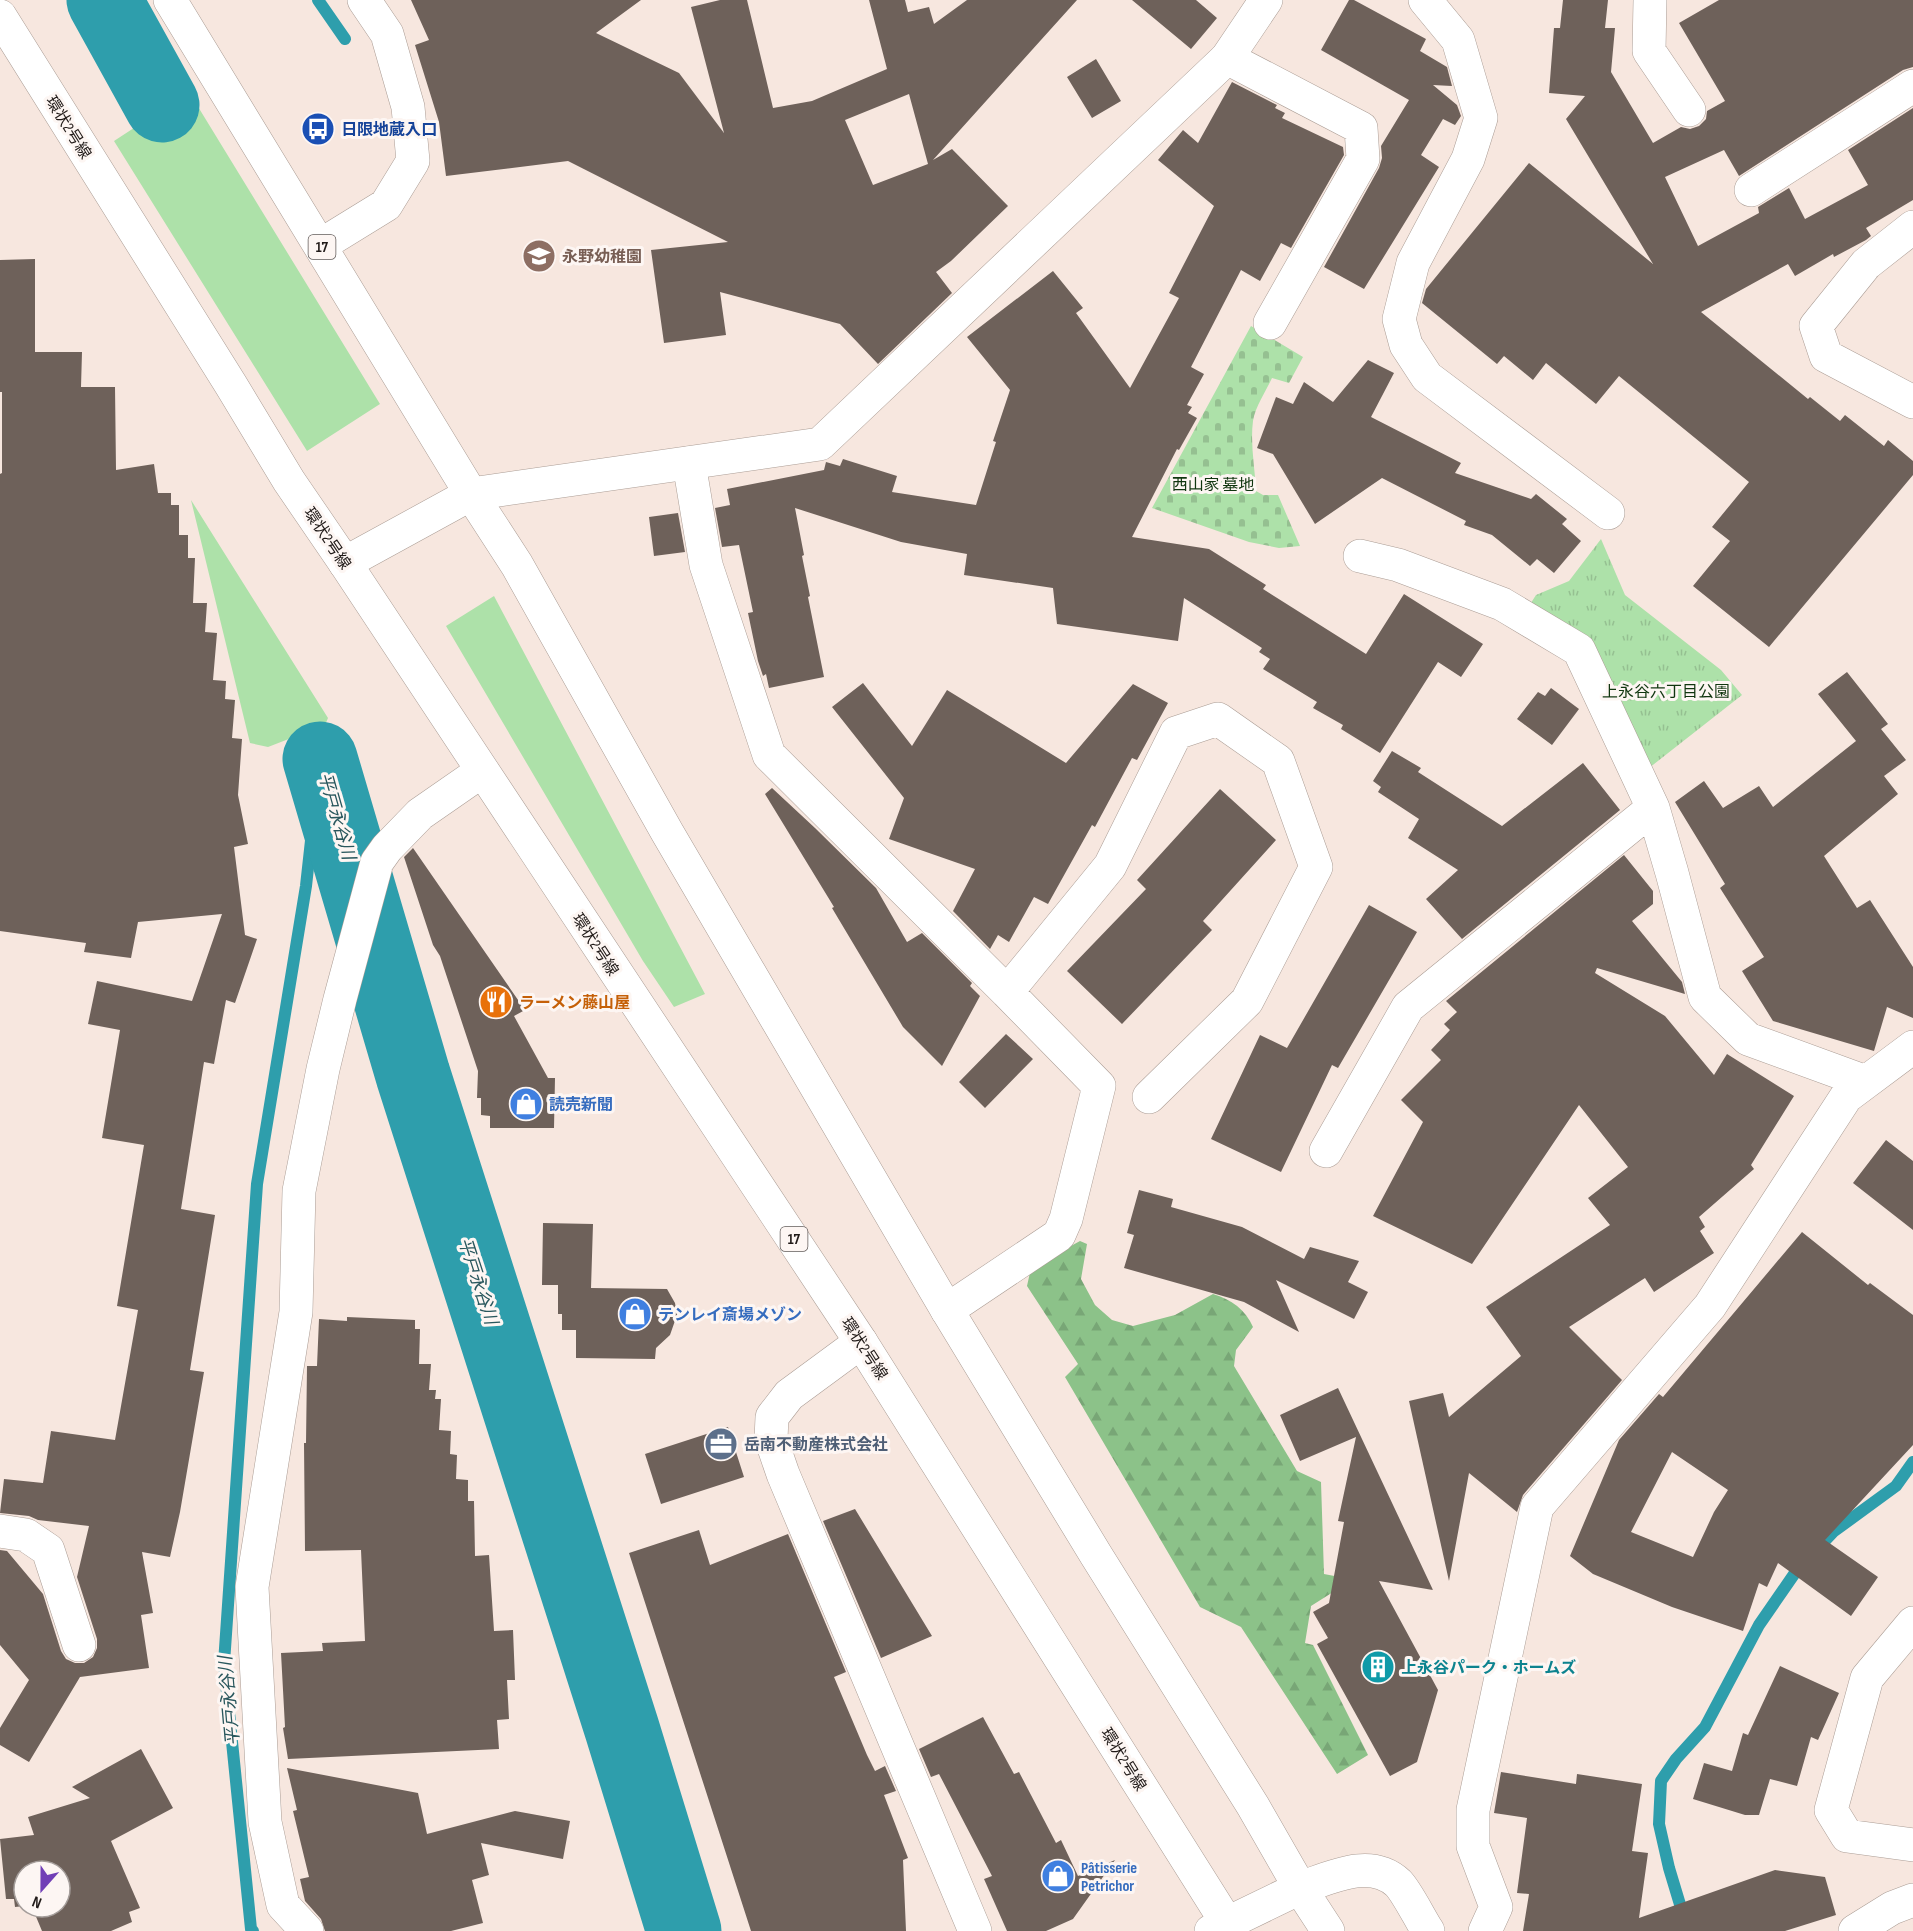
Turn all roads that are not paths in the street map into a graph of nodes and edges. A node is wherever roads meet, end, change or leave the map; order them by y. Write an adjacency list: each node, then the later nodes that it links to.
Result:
1 (170, 0): 12 (street, 17)
2 (364, 0): 12 (street)
3 (1266, 0): 7 (street)
4 (1425, 0): 17 (street)
5 (1650, 0): 9 (street)
6 (0, 16): 19 (street, 環状2号線 / 17)
7 (1227, 58): 13 (street); 15 (street)
8 (1913, 86): 10 (street)
9 (1689, 110)
10 (1751, 190)
11 (1913, 227): 14 (street)
12 (321, 245): 16 (street, 17)
13 (1270, 323)
14 (1913, 402)
15 (689, 463): 16 (street); 22 (street)
16 (471, 494): 19 (street); 27 (street, 17)
17 (1608, 513)
18 (1360, 556): 21 (street)
19 (345, 563): 20 (street, 環状2号線 / 17)
20 (482, 771): 28 (street, 環状2号線 / 17); 36 (street)
21 (1653, 808): 24 (street); 26 (street)
22 (1007, 992): 25 (street); 27 (street)
23 (1913, 1047): 24 (street)
24 (1866, 1082): 40 (street)
25 (1149, 1097)
26 (1326, 1151)
27 (947, 1310): 33 (street, 17)
28 (861, 1342): 35 (street, 環状2号線 / 17); 37 (street)
29 (0, 1531): 31 (street)
30 (1913, 1623): 32 (street)
31 (79, 1645)
32 (1913, 1845)
33 (1300, 1888): 35 (street); 38 (street, 17); 39 (street)
34 (1913, 1900): 41 (street)
35 (1223, 1929)
36 (307, 1931)
37 (975, 1931)
38 (1329, 1931)
39 (1428, 1931)
40 (1485, 1931)
41 (1855, 1931)

